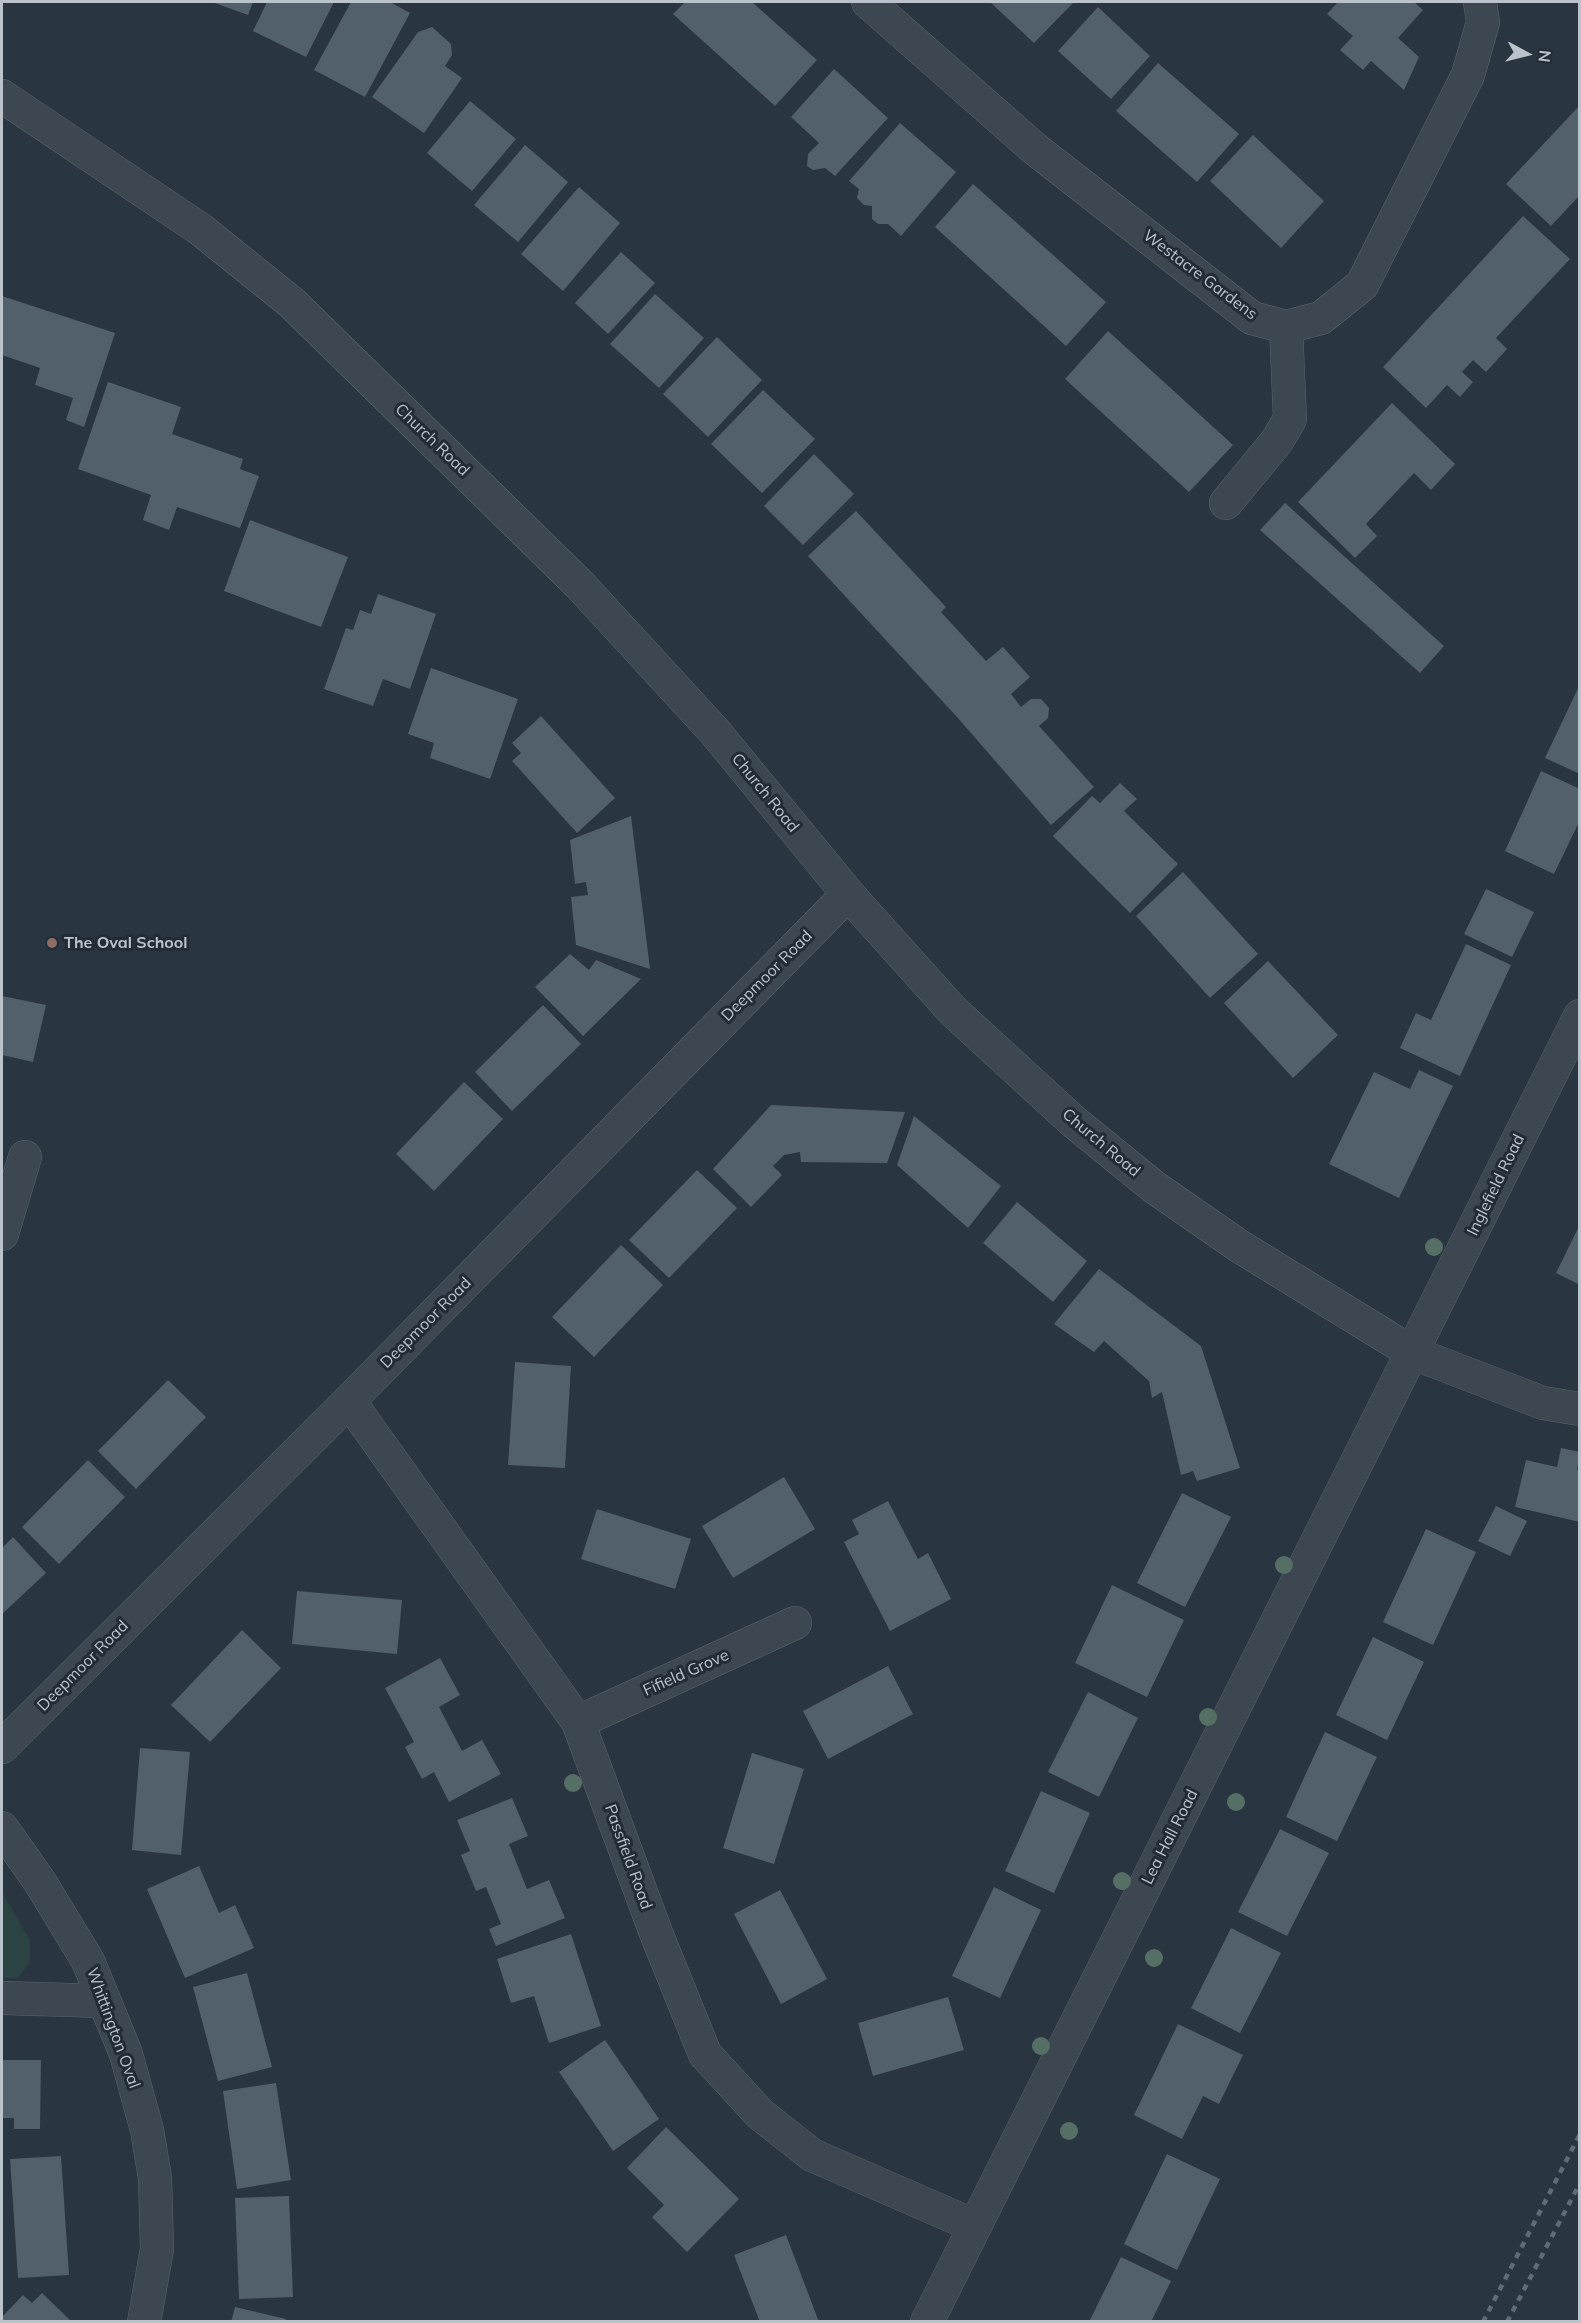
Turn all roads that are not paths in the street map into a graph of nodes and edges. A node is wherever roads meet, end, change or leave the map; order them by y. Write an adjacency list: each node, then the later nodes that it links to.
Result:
1 (868, 2): 4 (street, Westacre Gardens)
2 (1480, 2): 4 (street, Westacre Gardens)
3 (3, 101): 6 (street, Church Road)
4 (1286, 327): 5 (street)
5 (1226, 503)
6 (848, 894): 10 (street, Church Road); 11 (street, Deepmoor Road)
7 (1580, 1016): 10 (street, Inglefield Road)
8 (24, 1156): 9 (street)
9 (2, 1234)
10 (1413, 1353): 12 (street, Church Road); 19 (street, Lea Hall Road)
11 (349, 1401): 14 (street, Passfield Road); 15 (street, Deepmoor Road)
12 (1580, 1409)
13 (795, 1623): 14 (street, Fifield Grove)
14 (578, 1722): 19 (street, Passfield Road)
15 (2, 1747)
16 (2, 1828): 18 (street, Whittington Oval)
17 (2, 1998): 18 (street)
18 (104, 2001): 20 (street, Whittington Oval)
19 (975, 2226): 21 (street, Lea Hall Road)
20 (144, 2322)
21 (927, 2322)

